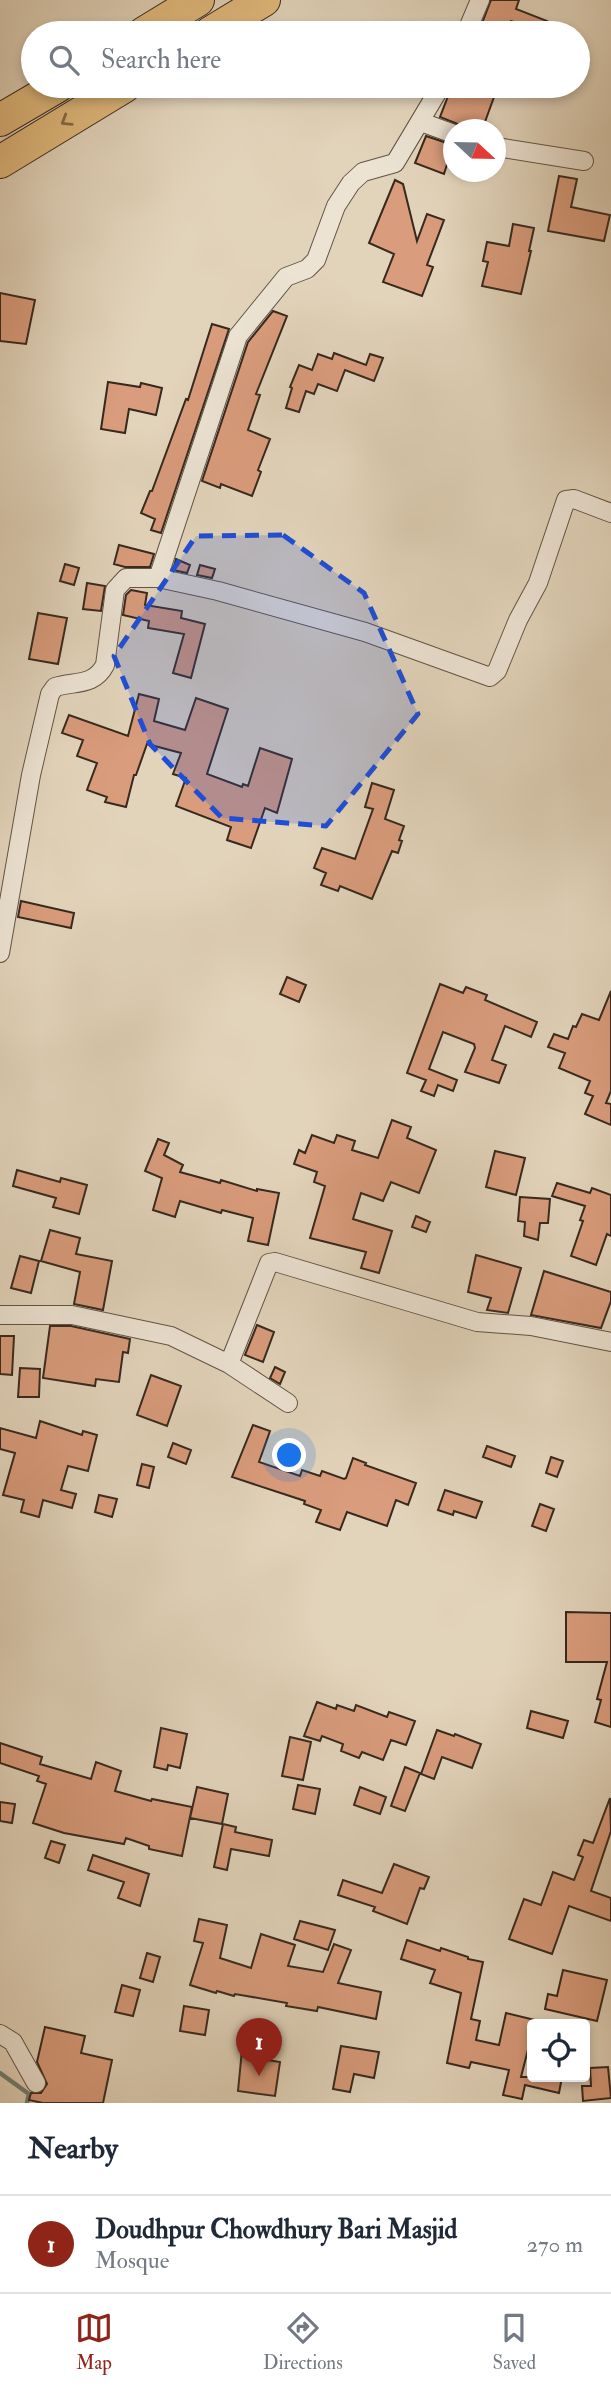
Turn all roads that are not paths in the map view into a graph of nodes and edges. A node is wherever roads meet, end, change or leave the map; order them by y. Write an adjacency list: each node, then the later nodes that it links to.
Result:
1 (198, 0): 4 (highway)
2 (264, 0): 5 (highway)
3 (480, 0): 6 (street)
4 (164, 21)
5 (230, 21)
6 (471, 21)
7 (38, 98): 10 (highway)
8 (105, 98): 15 (highway, one-way to 15)
9 (434, 98): 11 (street)
10 (0, 120)
11 (421, 122): 12 (street); 17 (street)
12 (443, 130)
13 (506, 149): 14 (street)
14 (584, 161)
15 (0, 162)
16 (611, 513): 17 (street)
17 (158, 578): 18 (street)
18 (0, 953)
19 (0, 1315): 21 (street)
20 (611, 1342): 21 (street)
21 (229, 1364): 22 (street)
22 (288, 1403)
23 (0, 2034): 24 (street)
24 (36, 2083)

